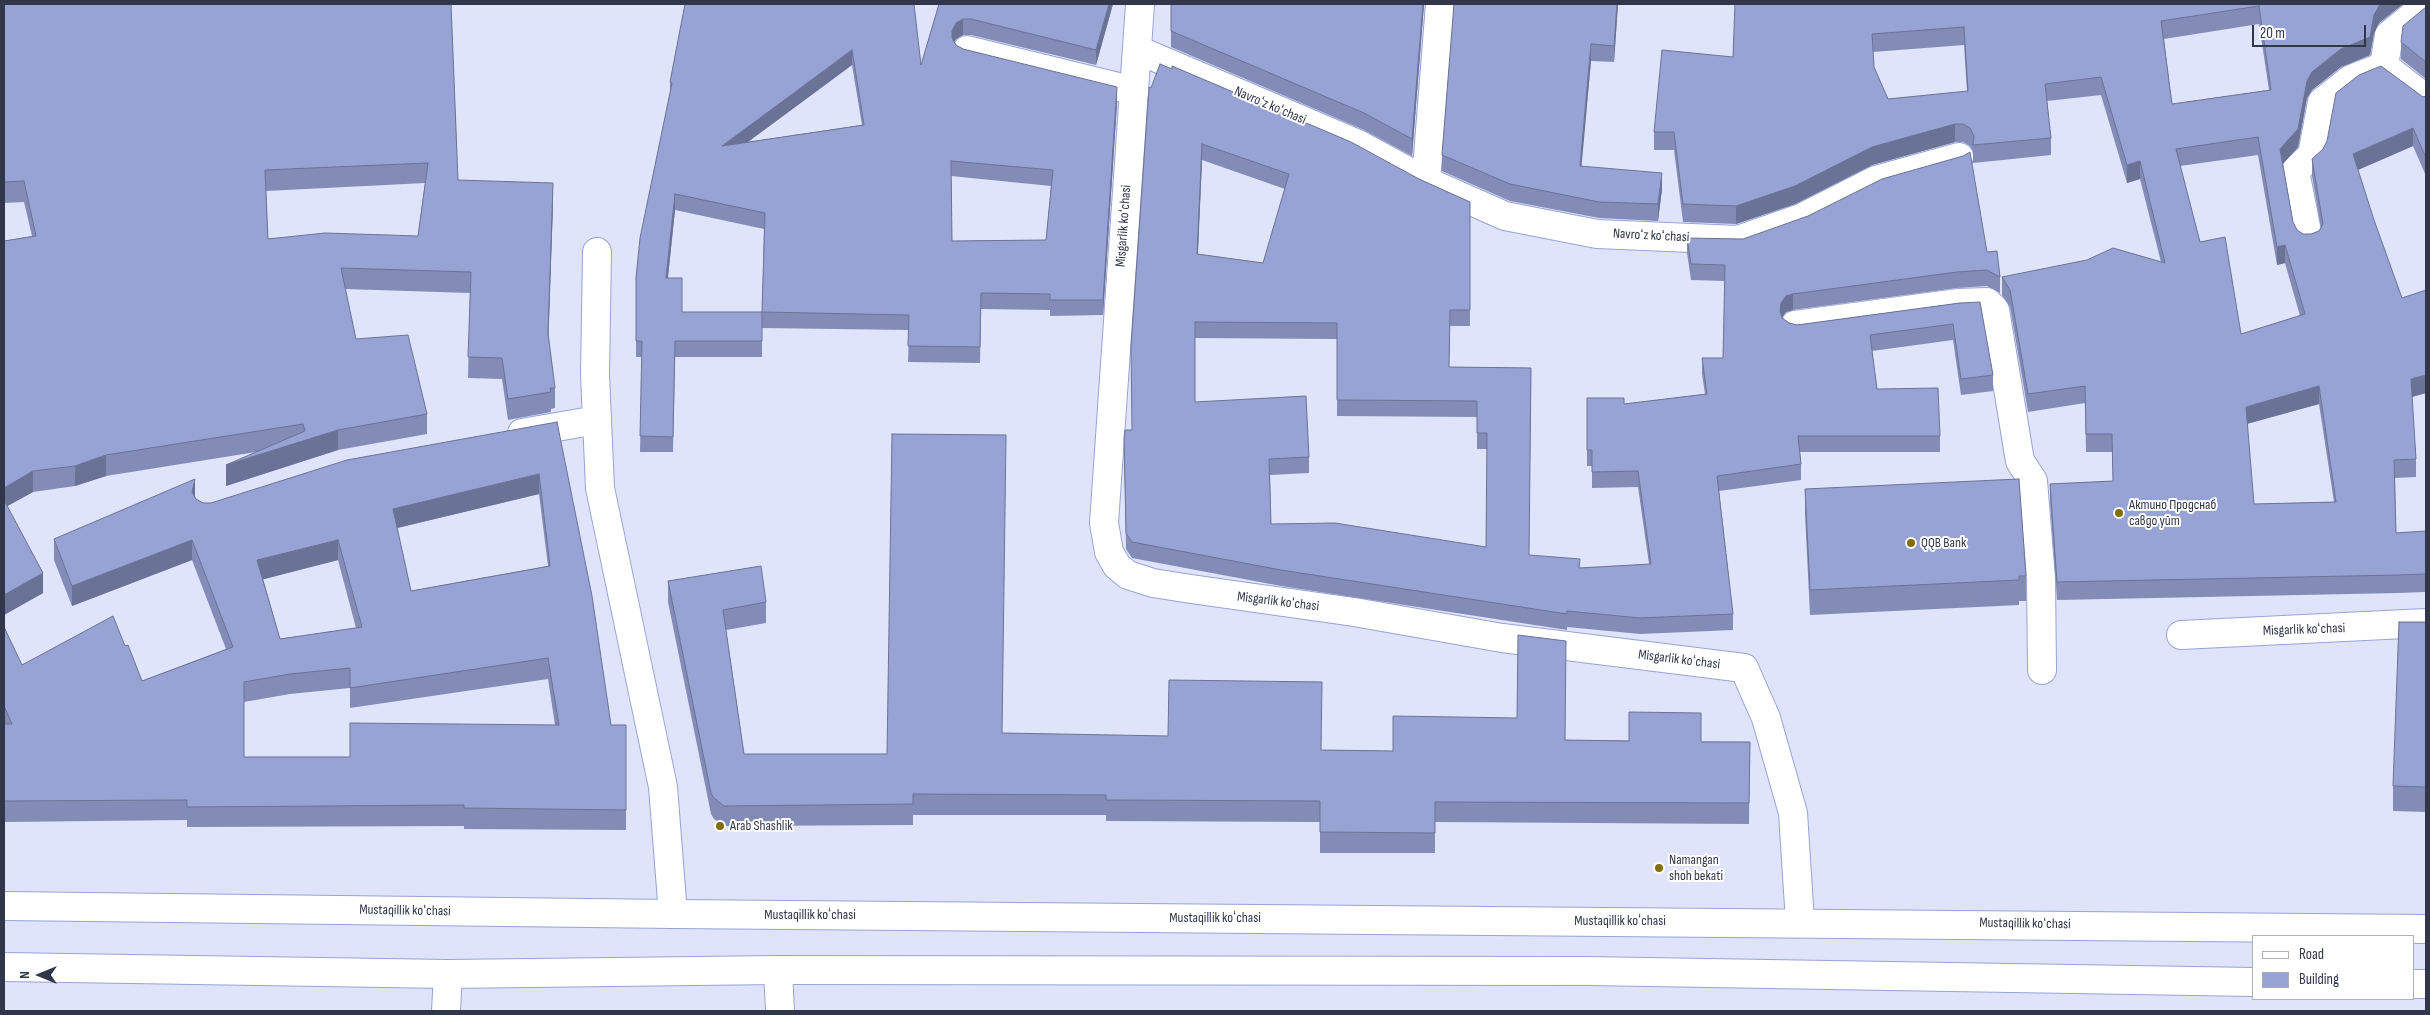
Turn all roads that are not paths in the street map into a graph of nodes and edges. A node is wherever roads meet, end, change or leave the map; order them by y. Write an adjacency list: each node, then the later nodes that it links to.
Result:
1 (1140, 4): 5 (street, Misgarlik koʻchasi)
2 (1440, 4): 10 (street)
3 (2426, 5): 6 (street)
4 (967, 50): 7 (street)
5 (1138, 50): 7 (street, Misgarlik koʻchasi); 10 (street, Navroʻz koʻchasi)
6 (2384, 66): 8 (street); 11 (street)
7 (1135, 91): 21 (street, Misgarlik koʻchasi)
8 (2426, 99)
9 (1958, 157): 10 (street, Navroʻz koʻchasi)
10 (1426, 181)
11 (2308, 237)
12 (597, 252): 14 (street)
13 (1794, 325): 18 (street)
14 (597, 420): 15 (street); 20 (street)
15 (499, 438)
16 (2426, 623): 17 (street, Misgarlik koʻchasi)
17 (2182, 635)
18 (2042, 670)
19 (4, 906): 20 (street, Mustaqillik koʻchasi)
20 (673, 914): 21 (street, Mustaqillik koʻchasi)
21 (1800, 922): 22 (street, Mustaqillik koʻchasi)
22 (2426, 928)
23 (4, 967): 25 (street)
24 (778, 970): 25 (street); 26 (street); 28 (street)
25 (448, 974): 27 (street)
26 (2252, 982)
27 (446, 1011)
28 (780, 1011)

